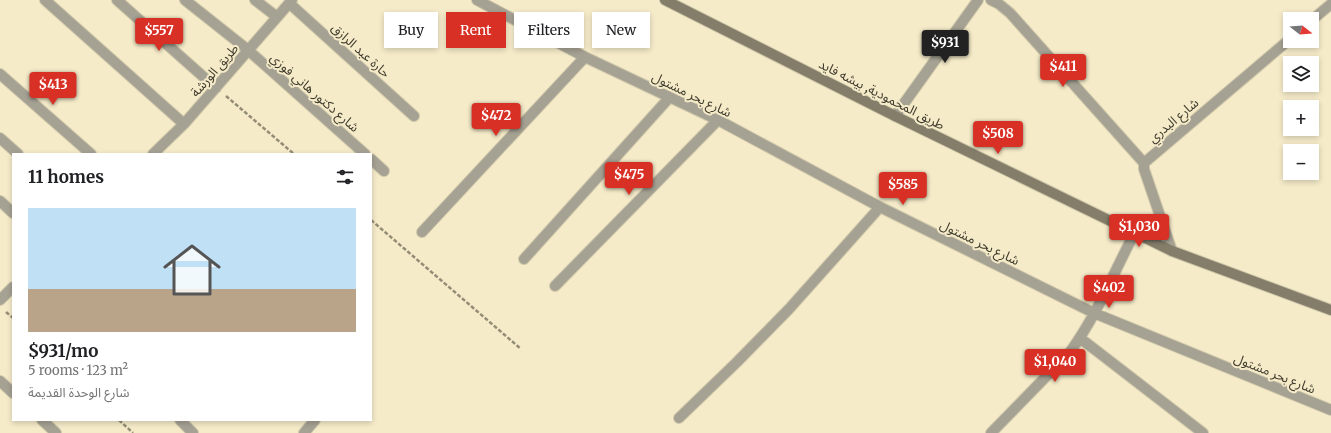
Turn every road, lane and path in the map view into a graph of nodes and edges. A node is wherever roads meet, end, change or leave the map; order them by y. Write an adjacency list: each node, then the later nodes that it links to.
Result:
1 (45, 0): 22 (street)
2 (117, 0): 17 (street)
3 (185, 0): 14 (street, شارع دكتور هاني فوزي)
4 (255, 0): 12 (street)
5 (478, 0): 15 (street, شارع بحر مشتول)
6 (665, 0): 20 (street, طريق المحمودية, بيشه فايد)
7 (978, 0): 20 (street)
8 (991, 0): 30 (street)
9 (291, 2): 12 (street, طريق الورشة); 19 (street, حارة عبد الرازق)
10 (1331, 4): 11 (street)
11 (1319, 14)
12 (277, 17): 14 (street, طريق الورشة)
13 (1283, 45): 30 (street, شارع البدري)
14 (248, 50): 17 (street, طريق الورشة); 28 (street, شارع دكتور هاني فوزي)
15 (585, 57): 18 (street, شارع بحر مشتول); 36 (street)
16 (0, 74): 25 (street)
17 (216, 88): 22 (street, طريق الورشة); 27 (path)
18 (669, 98): 21 (street, شارع بحر مشتول); 39 (street)
19 (414, 116)
20 (895, 116): 37 (street, طريق المحمودية, بيشه فايد)
21 (718, 120): 33 (street, شارع بحر مشتول); 40 (street)
22 (184, 124): 26 (street, طريق الورشة)
23 (0, 138): 24 (street)
24 (17, 153)
25 (90, 153)
26 (154, 153)
27 (293, 153)
28 (364, 153)
29 (372, 160): 31 (street)
30 (1144, 163): 38 (street)
31 (384, 171)
32 (0, 201): 34 (street)
33 (880, 207): 44 (street, شارع بحر مشتول); 50 (street)
34 (12, 212)
35 (372, 221): 46 (path)
36 (422, 232)
37 (1135, 232): 38 (street, طريق المحمودية, بيشه فايد); 44 (street)
38 (1172, 251): 43 (street, طريق المحمودية, بيشه فايد)
39 (524, 259)
40 (555, 286)
41 (12, 288): 42 (street)
42 (0, 300)
43 (1331, 310)
44 (1094, 313): 45 (street); 49 (street, شارع بحر مشتول)
45 (1080, 338): 59 (street); 60 (street)
46 (521, 349)
47 (0, 381): 48 (street)
48 (12, 392)
49 (1331, 410)
50 (679, 418)
51 (43, 421): 55 (street)
52 (120, 421): 56 (path)
53 (181, 421): 57 (street)
54 (314, 421): 58 (street)
55 (56, 433)
56 (133, 433)
57 (193, 433)
58 (304, 433)
59 (991, 433)
60 (1203, 433)

